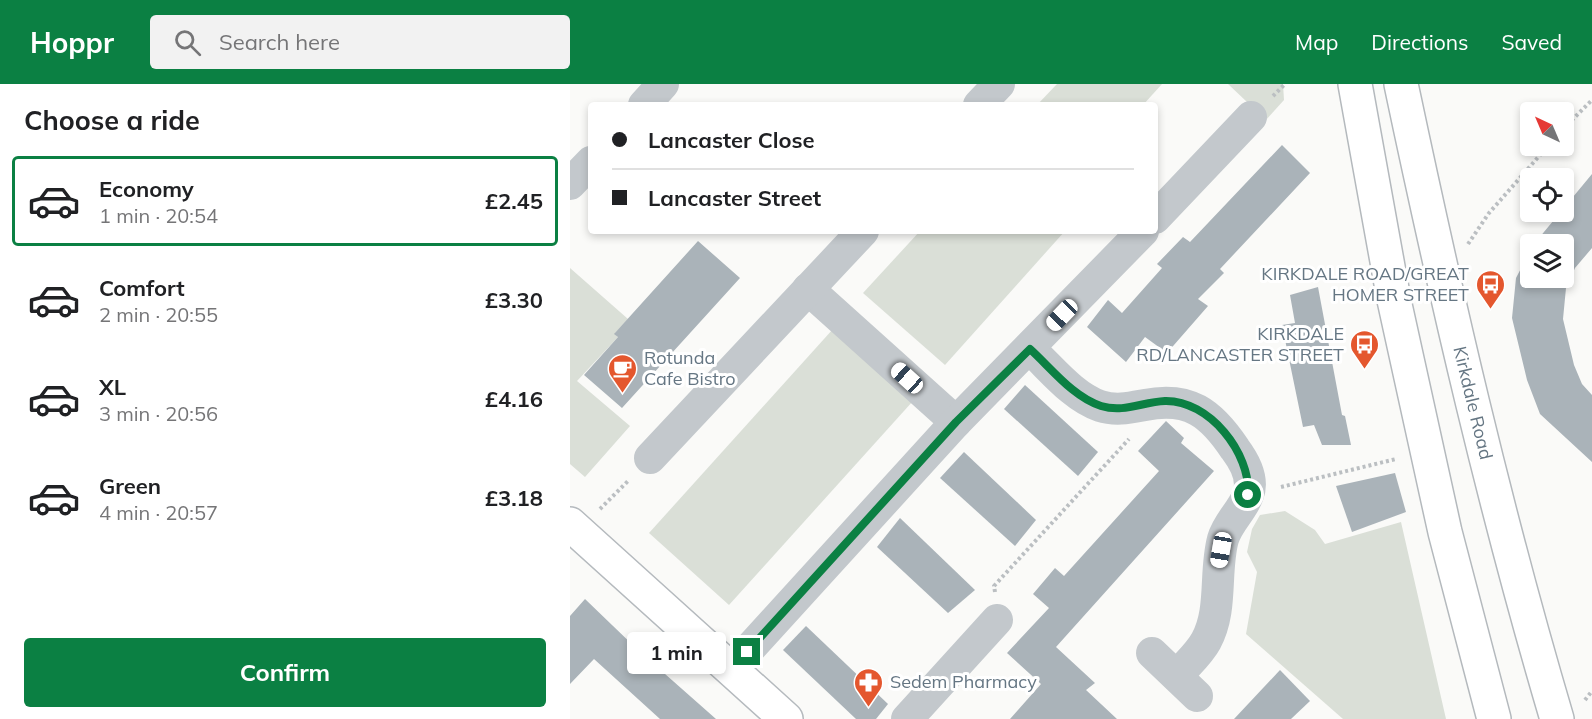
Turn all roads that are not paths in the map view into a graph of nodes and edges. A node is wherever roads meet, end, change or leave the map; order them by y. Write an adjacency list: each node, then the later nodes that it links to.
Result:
1 (663, 84): 5 (street)
2 (999, 84): 6 (street)
3 (1356, 84): 23 (main road)
4 (1401, 84): 24 (main road, Kirkdale Road)
5 (647, 102)
6 (983, 102)
7 (1251, 117): 10 (street)
8 (588, 165): 9 (street)
9 (570, 184)
10 (1158, 215)
11 (859, 234): 13 (street)
12 (1140, 234): 14 (street)
13 (808, 289): 15 (street); 16 (street)
14 (1030, 349): 15 (street); 19 (street)
15 (956, 422): 20 (street)
16 (650, 458)
17 (574, 527): 20 (main road)
18 (998, 620): 22 (street)
19 (1152, 653)
20 (731, 669): 21 (main road)
21 (786, 719)
22 (907, 719)
23 (1494, 719)
24 (1557, 719)

